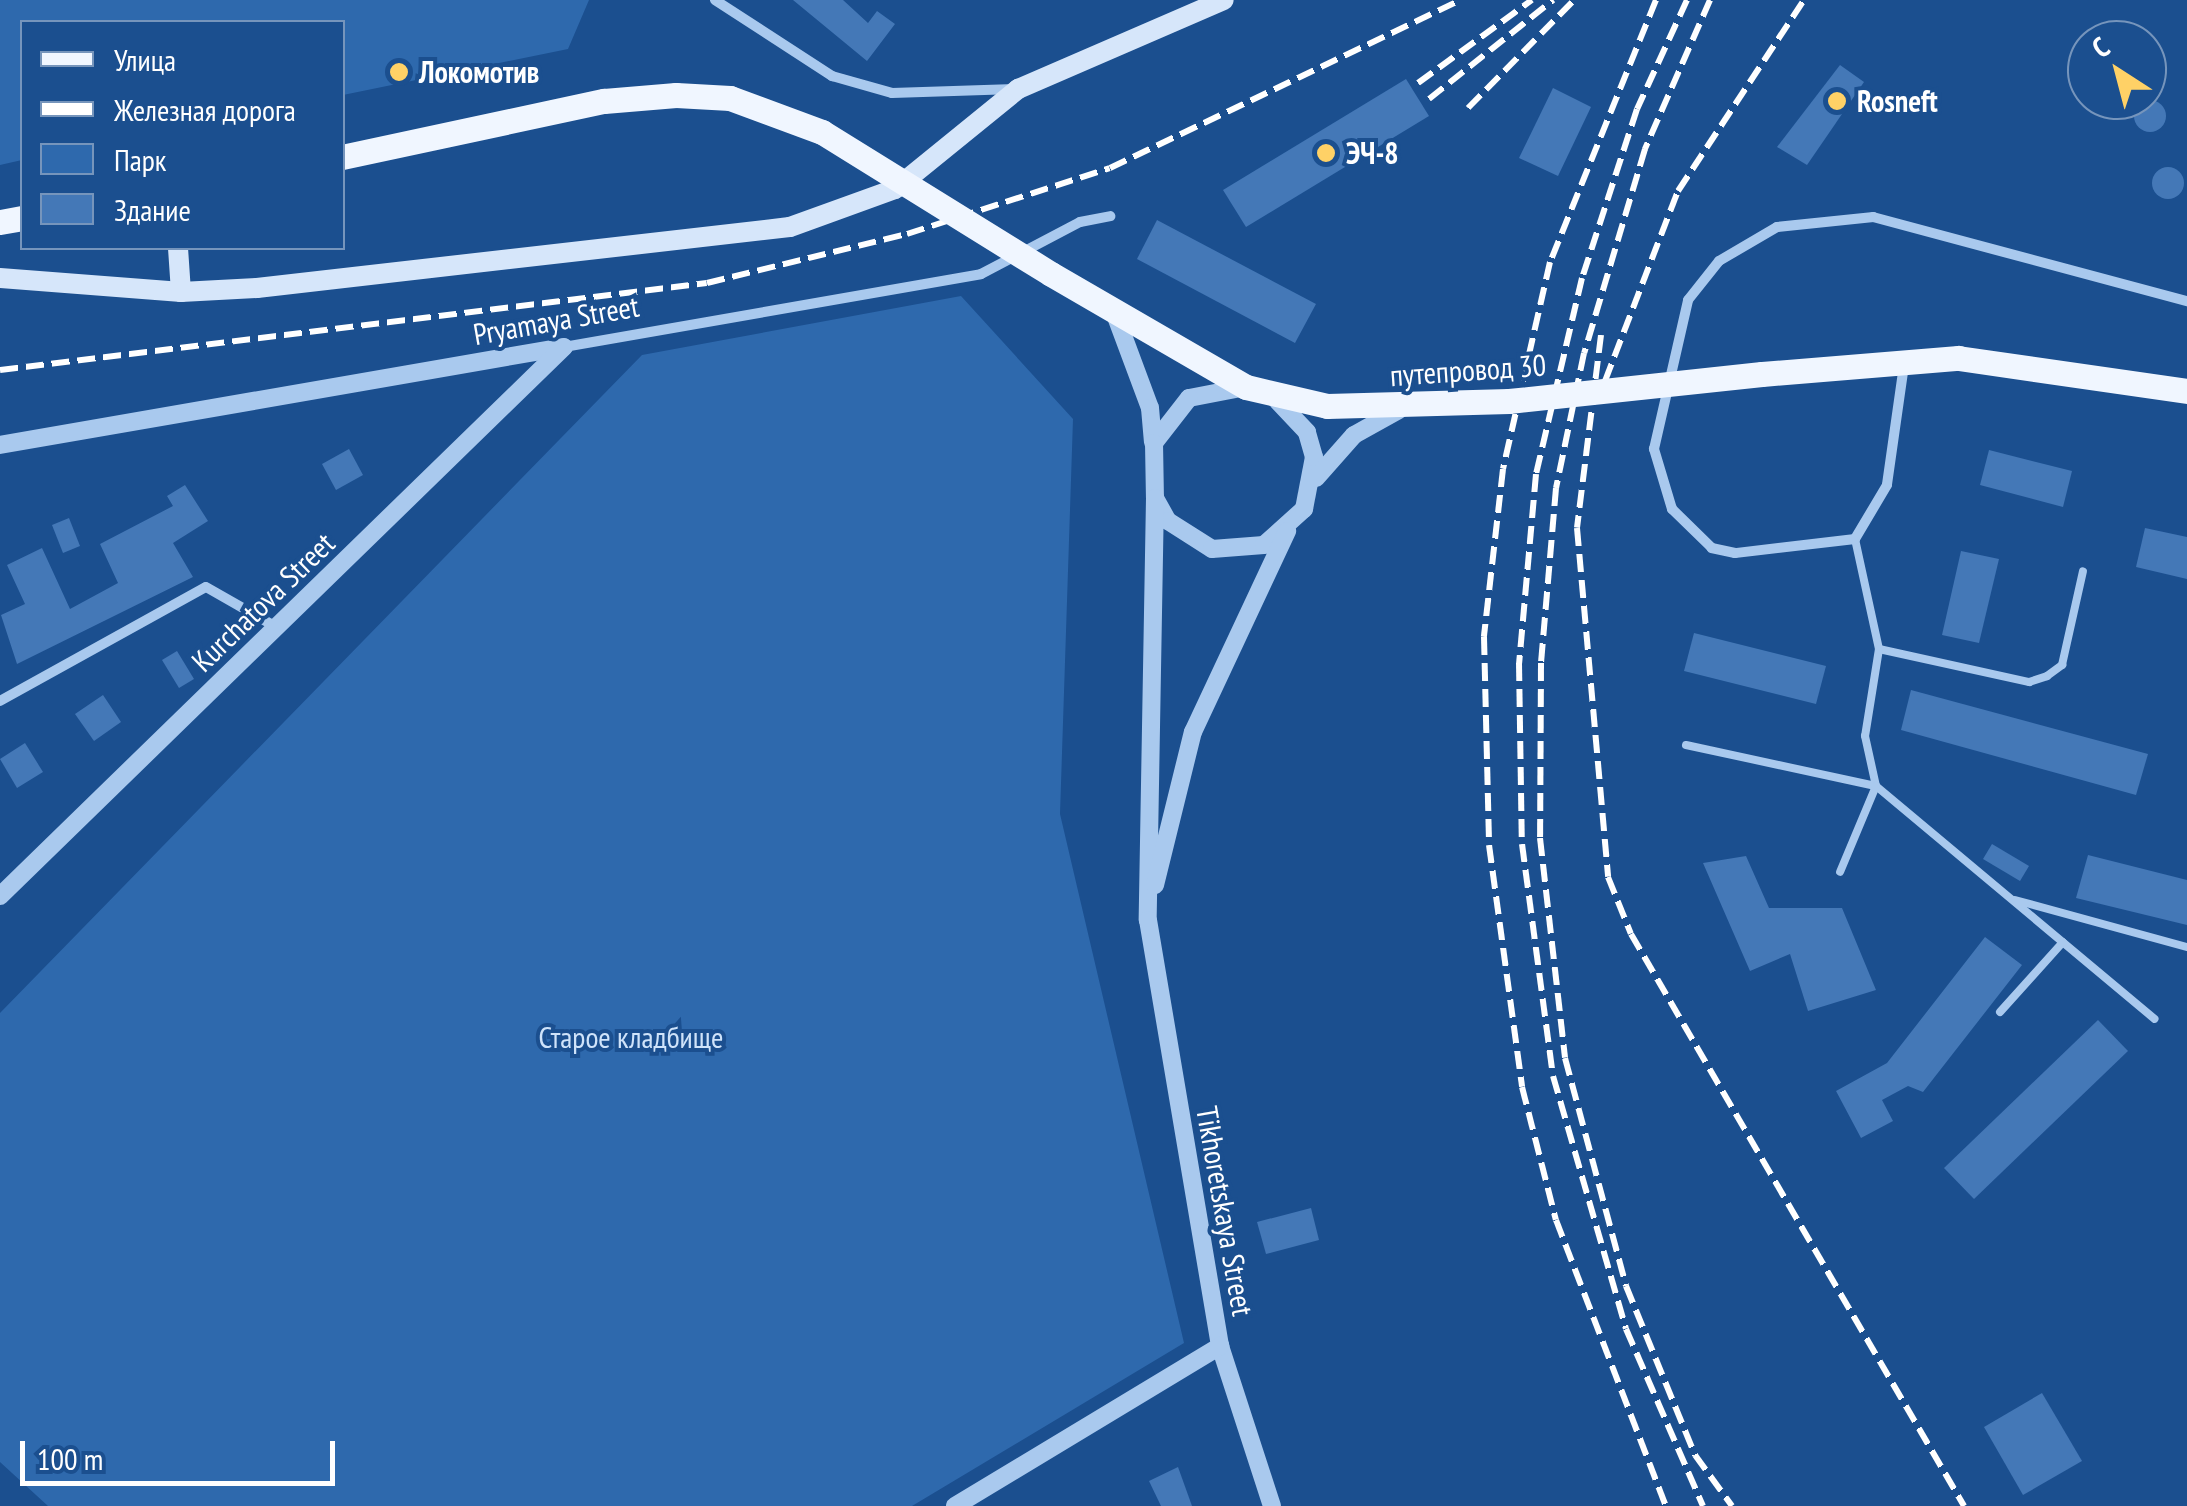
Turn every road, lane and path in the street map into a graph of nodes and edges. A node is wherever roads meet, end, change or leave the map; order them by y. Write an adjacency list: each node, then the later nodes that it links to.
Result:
1 (716, 0): 5 (street)
2 (1200, 0): 4 (street)
3 (1224, 0): 4 (main road)
4 (1184, 18): 5 (main road)
5 (1018, 89): 10 (main road)
6 (345, 155): 12 (main road, путепровод 30, bridge)
7 (1110, 216): 13 (street, Pryamaya Street)
8 (178, 250): 10 (main road)
9 (0, 278): 10 (main road)
10 (182, 292)
11 (2187, 300): 23 (street)
12 (1115, 314): 15 (main road, путепровод 30); 18 (street)
13 (564, 346): 19 (street, Pryamaya Street); 25 (street, Kurchatova Street)
14 (1904, 362): 16 (main road, путепровод 30); 17 (main road, путепровод 30, bridge); 23 (street)
15 (1258, 390): 17 (main road, путепровод 30); 18 (street); 20 (street)
16 (2187, 392)
17 (1399, 410): 20 (street)
18 (1154, 443): 21 (street)
19 (0, 445)
20 (1314, 483): 22 (street)
21 (1155, 498): 22 (street); 33 (street)
22 (1286, 531): 33 (street)
23 (1855, 539): 26 (lane)
24 (2082, 571): 26 (lane)
25 (276, 627): 27 (street); 31 (street, Kurchatova Street)
26 (1880, 649): 29 (lane)
27 (0, 701)
28 (1686, 745): 29 (lane)
29 (1876, 786): 30 (lane); 32 (lane)
30 (1840, 872)
31 (0, 896)
32 (2010, 898): 34 (lane); 35 (lane)
33 (1148, 920): 38 (street, Tikhoretskaya Street)
34 (2063, 942): 36 (lane); 37 (lane)
35 (2187, 947)
36 (2000, 1012)
37 (2155, 1019)
38 (1220, 1346): 39 (street); 40 (street, Tikhoretskaya Street)
39 (955, 1506)
40 (1272, 1506)

